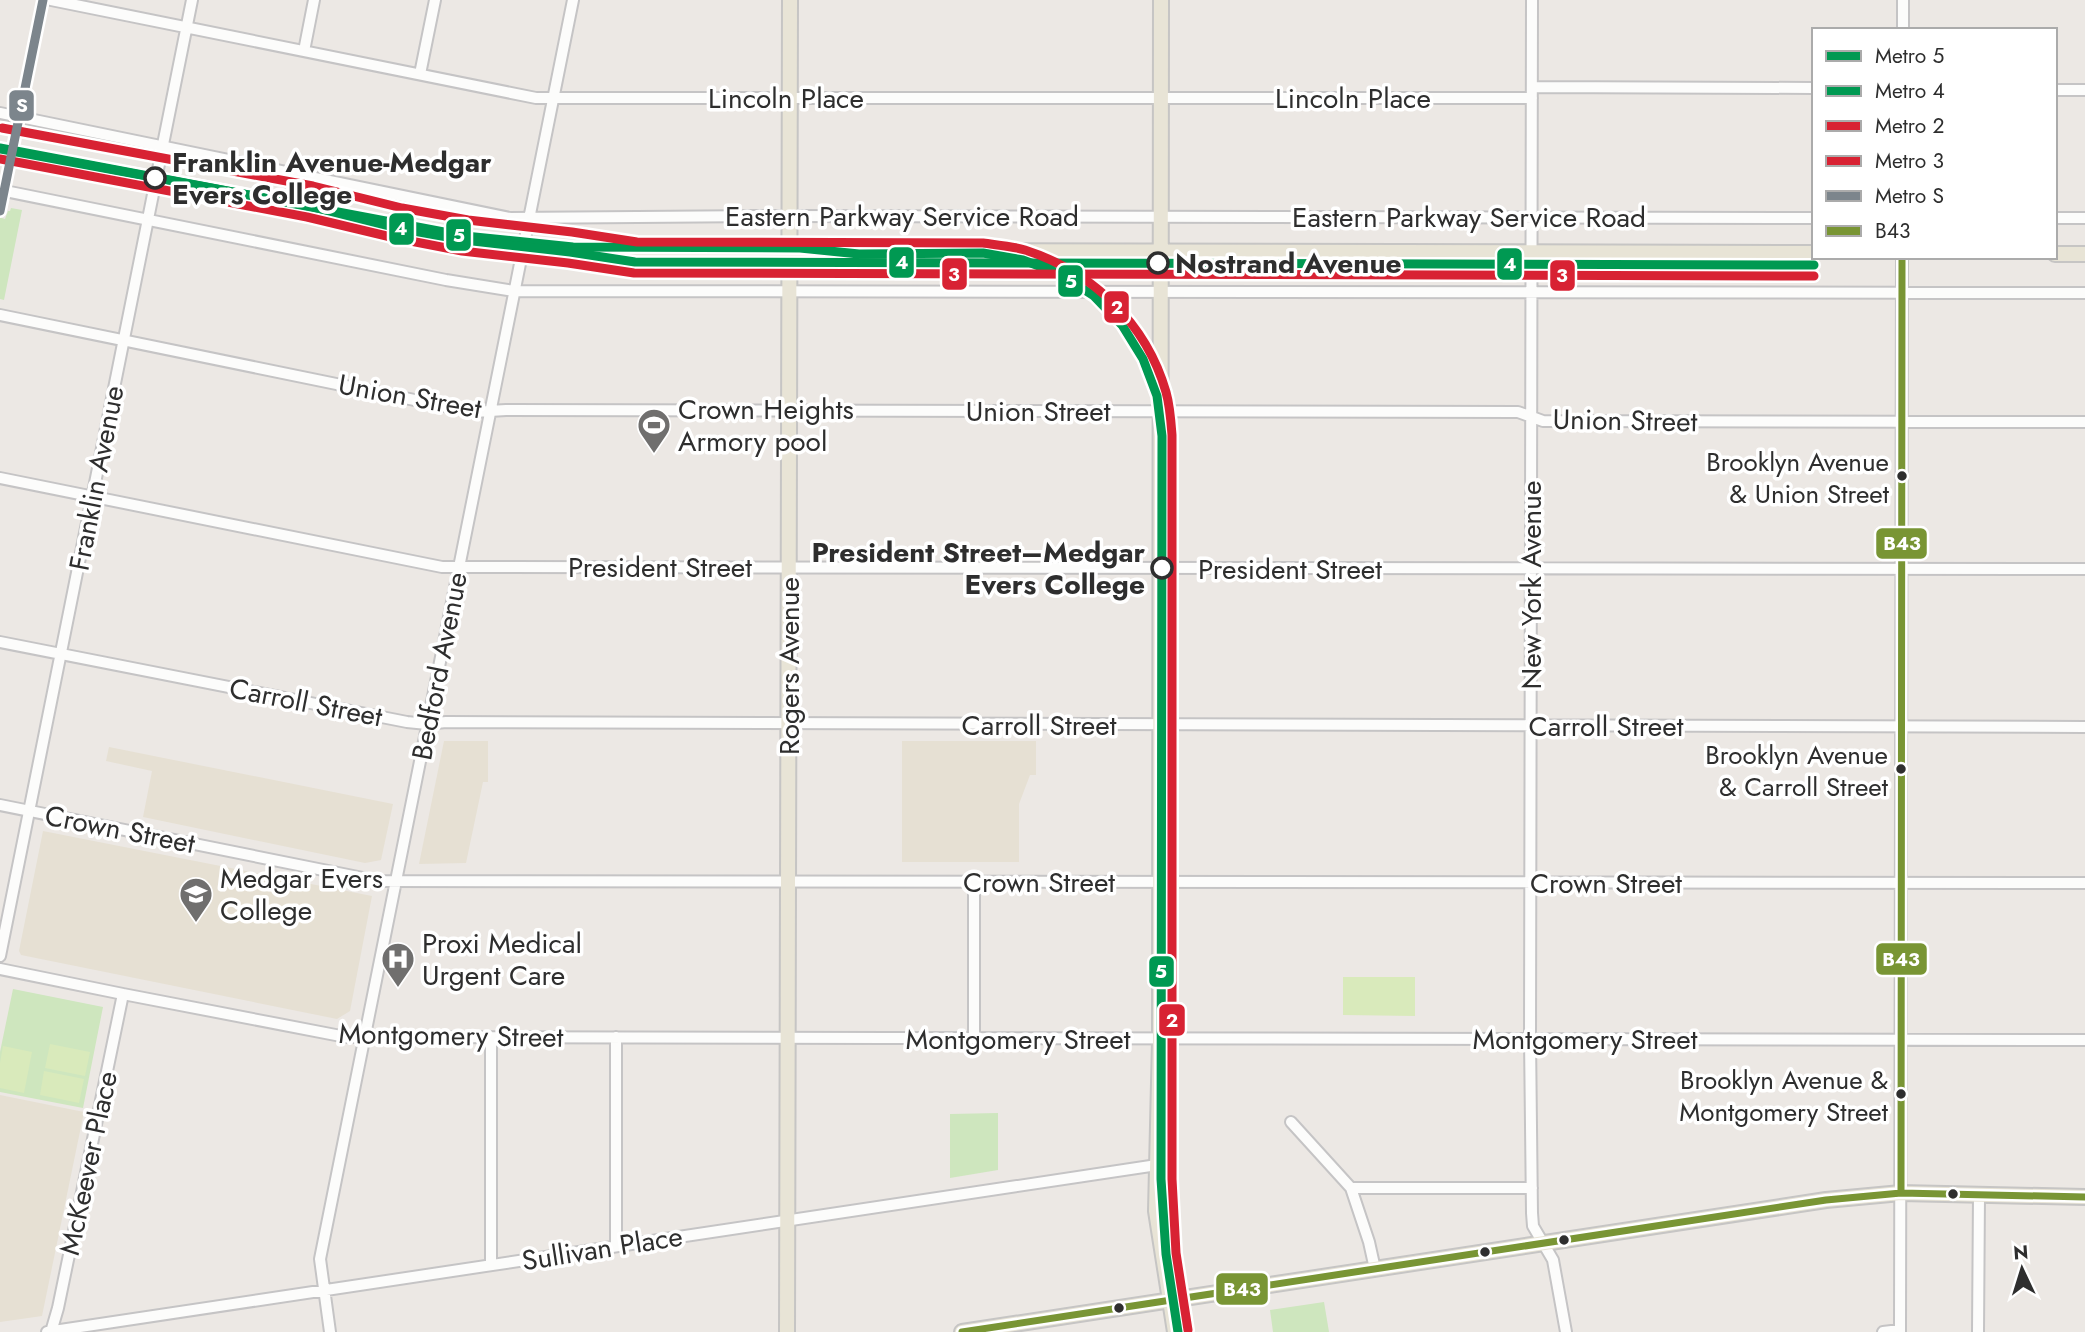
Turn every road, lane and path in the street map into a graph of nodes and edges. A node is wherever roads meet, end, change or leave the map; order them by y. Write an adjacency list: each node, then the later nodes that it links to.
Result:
1 (51, 0): 10 (street, Lincoln Place)
2 (191, 0): 10 (street, Franklin Avenue)
3 (314, 0): 12 (street)
4 (435, 0): 13 (street)
5 (573, 0): 19 (street, Bedford Avenue)
6 (790, 0): 18 (main road, Rogers Avenue)
7 (1161, 0): 20 (main road)
8 (1532, 0): 17 (street, New York Avenue)
9 (1903, 0): 11 (street)
10 (186, 26): 12 (street, Lincoln Place); 22 (street, Franklin Avenue)
11 (1903, 28)
12 (304, 51): 13 (street, Lincoln Place)
13 (420, 74): 19 (street, Lincoln Place)
14 (1812, 88): 17 (street, Lincoln Place)
15 (2057, 90): 16 (street)
16 (2085, 90)
17 (1532, 93): 20 (street, Lincoln Place); 29 (street, New York Avenue)
18 (790, 97): 19 (street, Lincoln Place); 20 (street, Lincoln Place); 26 (main road, Rogers Avenue)
19 (553, 98): 28 (street, Bedford Avenue)
20 (1161, 98): 27 (main road)
21 (0, 113): 22 (street, Eastern Parkway Service Road)
22 (163, 146): 24 (street, Franklin Avenue); 28 (street, Eastern Parkway Service Road)
23 (0, 150): 24 (main road)
24 (156, 181): 33 (street, Franklin Avenue); 34 (main road)
25 (0, 190): 33 (street)
26 (790, 216): 27 (street, Eastern Parkway Service Road); 28 (street, Eastern Parkway Service Road); 35 (main road, Rogers Avenue)
27 (1161, 216): 29 (street, Eastern Parkway Service Road); 36 (main road)
28 (529, 217): 34 (street, Bedford Avenue)
29 (1532, 217): 30 (street, Eastern Parkway Service Road); 37 (street, New York Avenue)
30 (1812, 218)
31 (2057, 218): 32 (street)
32 (2085, 218)
33 (148, 221): 42 (street); 49 (street, Franklin Avenue)
34 (523, 250): 35 (main road); 42 (street, Bedford Avenue)
35 (790, 251): 36 (main road); 43 (main road, Rogers Avenue)
36 (1160, 251): 37 (main road); 44 (main road)
37 (1532, 252): 38 (main road); 45 (street, New York Avenue)
38 (1812, 253)
39 (2057, 254): 40 (main road)
40 (2085, 254)
41 (1902, 259): 46 (street)
42 (514, 290): 43 (street); 50 (street, Bedford Avenue)
43 (790, 291): 44 (street); 51 (main road, Rogers Avenue)
44 (1160, 291): 45 (street); 52 (main road)
45 (1531, 292): 46 (street); 53 (street, New York Avenue)
46 (1902, 292): 47 (street); 54 (street)
47 (2085, 293)
48 (0, 315): 49 (street, Union Street)
49 (124, 341): 50 (street, Union Street); 57 (street, Franklin Avenue)
50 (490, 411): 51 (street, Union Street); 58 (street, Bedford Avenue)
51 (790, 411): 52 (street, Union Street); 59 (main road, Rogers Avenue)
52 (1160, 411): 53 (street, Union Street); 60 (main road)
53 (1531, 416): 54 (street, Union Street); 61 (street, New York Avenue)
54 (1903, 421): 55 (street, Union Street); 62 (street)
55 (2085, 422)
56 (0, 478): 57 (street, President Street)
57 (92, 498): 58 (street, President Street); 65 (street, Franklin Avenue)
58 (459, 567): 59 (street, President Street); 66 (street, Bedford Avenue)
59 (789, 568): 60 (street, President Street); 67 (main road, Rogers Avenue)
60 (1160, 568): 61 (street, President Street); 68 (main road)
61 (1531, 569): 62 (street, President Street); 69 (street, New York Avenue)
62 (1902, 569): 63 (street, President Street); 70 (street)
63 (2085, 569)
64 (0, 642): 65 (street, Carroll Street)
65 (60, 654): 66 (street, Carroll Street); 73 (street, Franklin Avenue)
66 (427, 724): 67 (street, Carroll Street); 74 (street, Bedford Avenue)
67 (789, 724): 68 (street, Carroll Street); 75 (main road, Rogers Avenue)
68 (1160, 725): 69 (street, Carroll Street); 77 (main road)
69 (1531, 726): 70 (street, Carroll Street); 78 (street, New York Avenue)
70 (1901, 726): 71 (street, Carroll Street); 79 (street)
71 (2085, 727)
72 (0, 805): 73 (street, Crown Street)
73 (29, 811): 74 (street, Crown Street); 81 (street, Franklin Avenue)
74 (396, 881): 75 (street, Crown Street); 86 (street, Bedford Avenue)
75 (789, 882): 76 (street, Crown Street); 87 (main road, Rogers Avenue)
76 (974, 882): 77 (street, Crown Street); 88 (street)
77 (1160, 882): 78 (street, Crown Street); 91 (main road)
78 (1530, 882): 79 (street, Crown Street); 89 (street, New York Avenue)
79 (1901, 883): 80 (street, Crown Street); 90 (street)
80 (2085, 883)
81 (0, 956)
82 (0, 968): 83 (street, Montgomery Street)
83 (122, 994): 86 (street, Montgomery Street); 108 (street, McKeever Place)
84 (491, 1037): 85 (street, Montgomery Street); 86 (street, Montgomery Street); 103 (street)
85 (616, 1037): 87 (street, Montgomery Street); 102 (street)
86 (364, 1038): 105 (street, Bedford Avenue)
87 (788, 1038): 88 (street, Montgomery Street); 100 (main road, Rogers Avenue)
88 (974, 1038): 91 (street, Montgomery Street)
89 (1530, 1039): 90 (street, Montgomery Street); 91 (street, Montgomery Street); 96 (street, New York Avenue)
90 (1901, 1039): 92 (street, Montgomery Street); 97 (street)
91 (1160, 1040): 94 (main road)
92 (2085, 1040)
93 (1291, 1122): 95 (street)
94 (1157, 1165): 100 (street, Sullivan Place); 106 (main road)
95 (1351, 1188): 96 (street); 104 (street)
96 (1532, 1188): 101 (street, New York Avenue)
97 (1901, 1193): 98 (main road); 101 (main road); 107 (street)
98 (1979, 1195): 99 (main road); 115 (street)
99 (2085, 1197)
100 (788, 1220): 102 (street, Sullivan Place); 110 (main road, Rogers Avenue)
101 (1542, 1243): 104 (main road); 113 (street, New York Avenue)
102 (616, 1246): 103 (street, Sullivan Place)
103 (491, 1265): 105 (street, Sullivan Place)
104 (1375, 1269): 106 (main road)
105 (324, 1290): 108 (street, Sullivan Place); 109 (street, Bedford Avenue)
106 (1170, 1300): 111 (main road); 112 (main road)
107 (1900, 1331): 114 (street)
108 (50, 1332)
109 (330, 1332)
110 (787, 1332)
111 (962, 1332)
112 (1175, 1332)
113 (1566, 1332)
114 (1884, 1332)
115 (1978, 1332)

